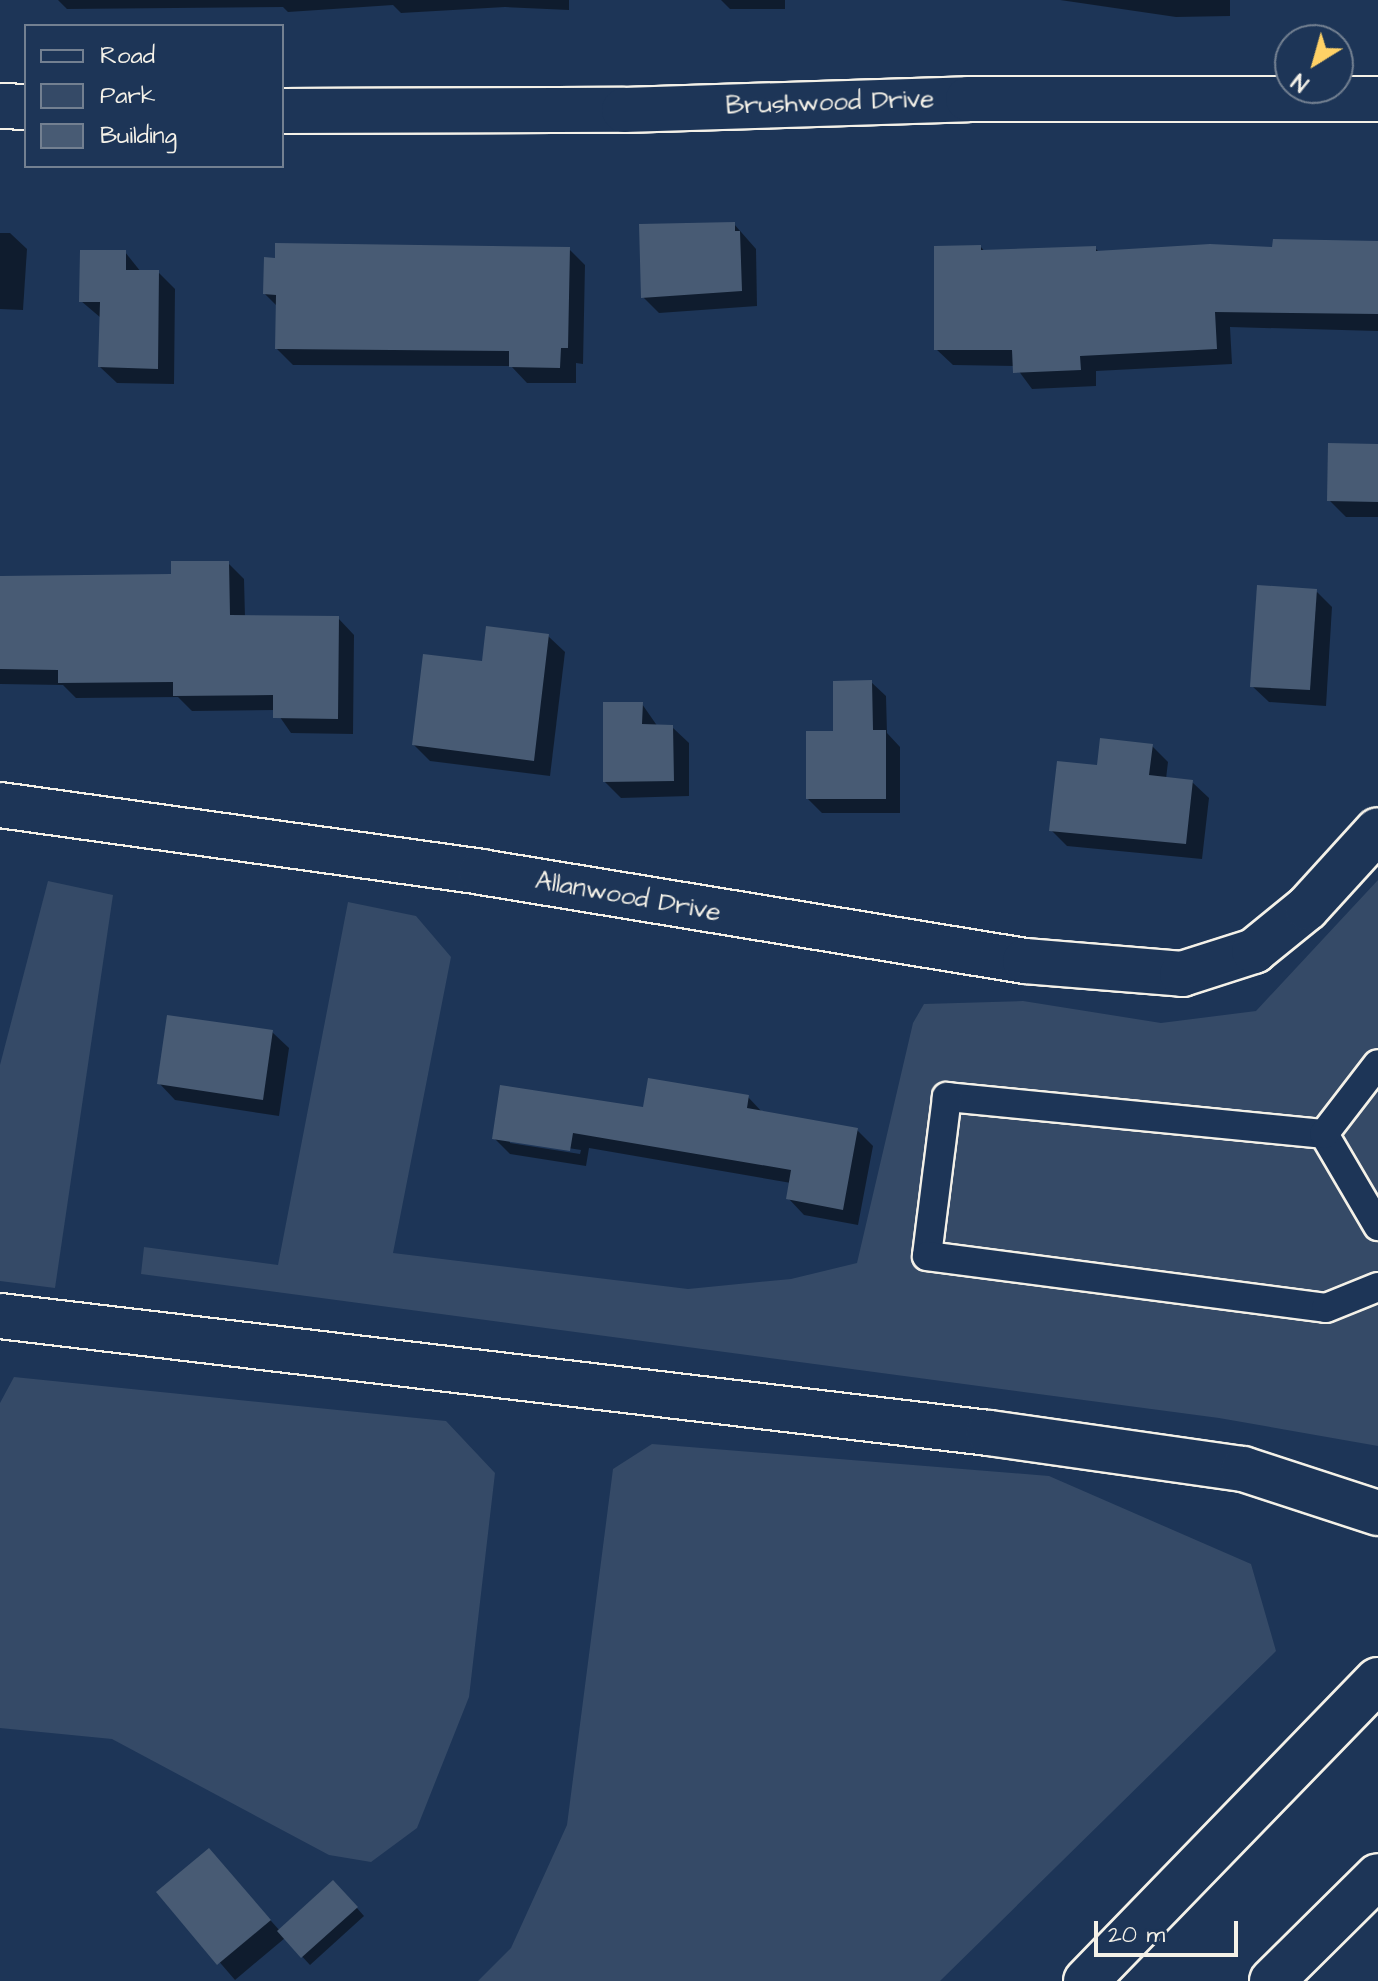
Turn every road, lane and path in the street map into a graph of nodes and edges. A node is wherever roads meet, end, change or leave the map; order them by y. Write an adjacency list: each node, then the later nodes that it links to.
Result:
1 (1378, 99): 4 (main road, Brushwood Drive)
2 (0, 106): 3 (main road)
3 (24, 107)
4 (284, 111)
5 (0, 805): 6 (main road, Allanwood Drive)
6 (1378, 830)
7 (1378, 1064): 8 (lane)
8 (1324, 1134): 9 (lane); 10 (lane)
9 (1378, 1226)
10 (1378, 1287)
11 (0, 1316): 12 (main road)
12 (1378, 1513)
13 (1378, 1680): 15 (main road)
14 (1378, 1876): 16 (main road)
15 (1086, 1981)
16 (1272, 1981)

